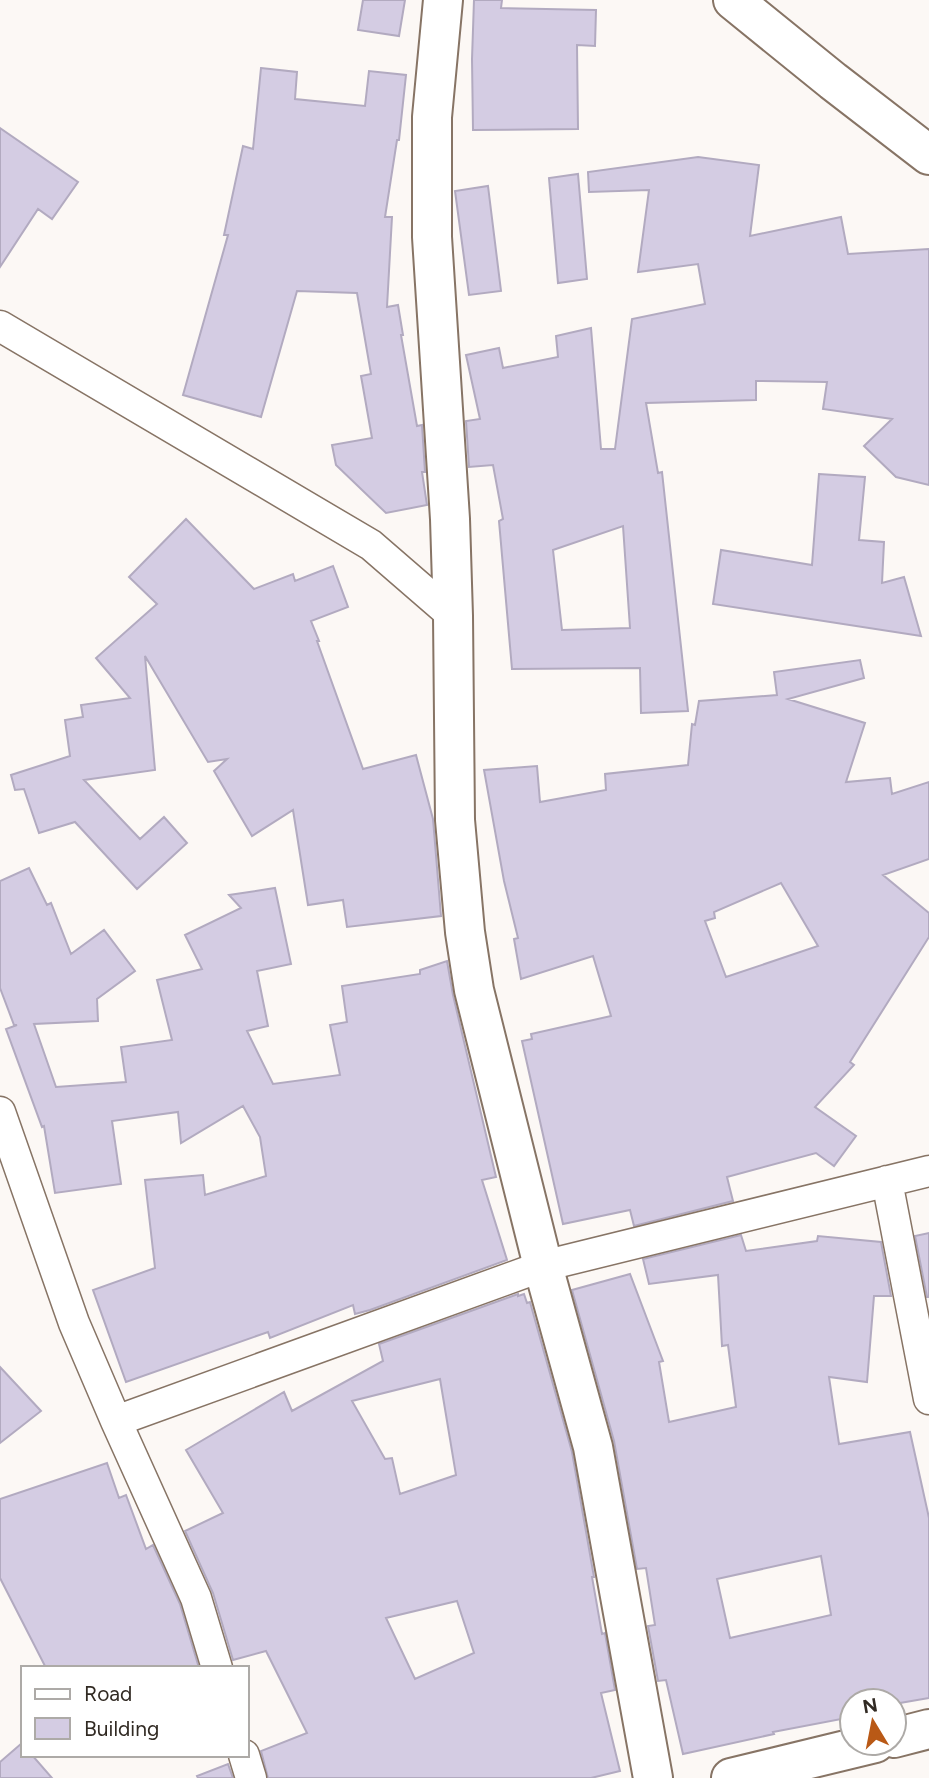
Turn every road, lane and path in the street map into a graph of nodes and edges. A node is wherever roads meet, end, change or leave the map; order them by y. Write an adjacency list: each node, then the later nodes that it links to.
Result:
1 (443, 0): 5 (street)
2 (733, 0): 3 (street)
3 (929, 155)
4 (0, 326): 5 (street)
5 (453, 616): 9 (street)
6 (0, 1112): 11 (street)
7 (929, 1171): 8 (street)
8 (887, 1181): 9 (street); 10 (street)
9 (544, 1266): 11 (street); 19 (street)
10 (929, 1399)
11 (116, 1422): 12 (street)
12 (216, 1666)
13 (929, 1729): 14 (street)
14 (908, 1734)
15 (245, 1757): 18 (street)
16 (843, 1757): 17 (street)
17 (817, 1768): 20 (street)
18 (251, 1778)
19 (653, 1778)
20 (731, 1778)

